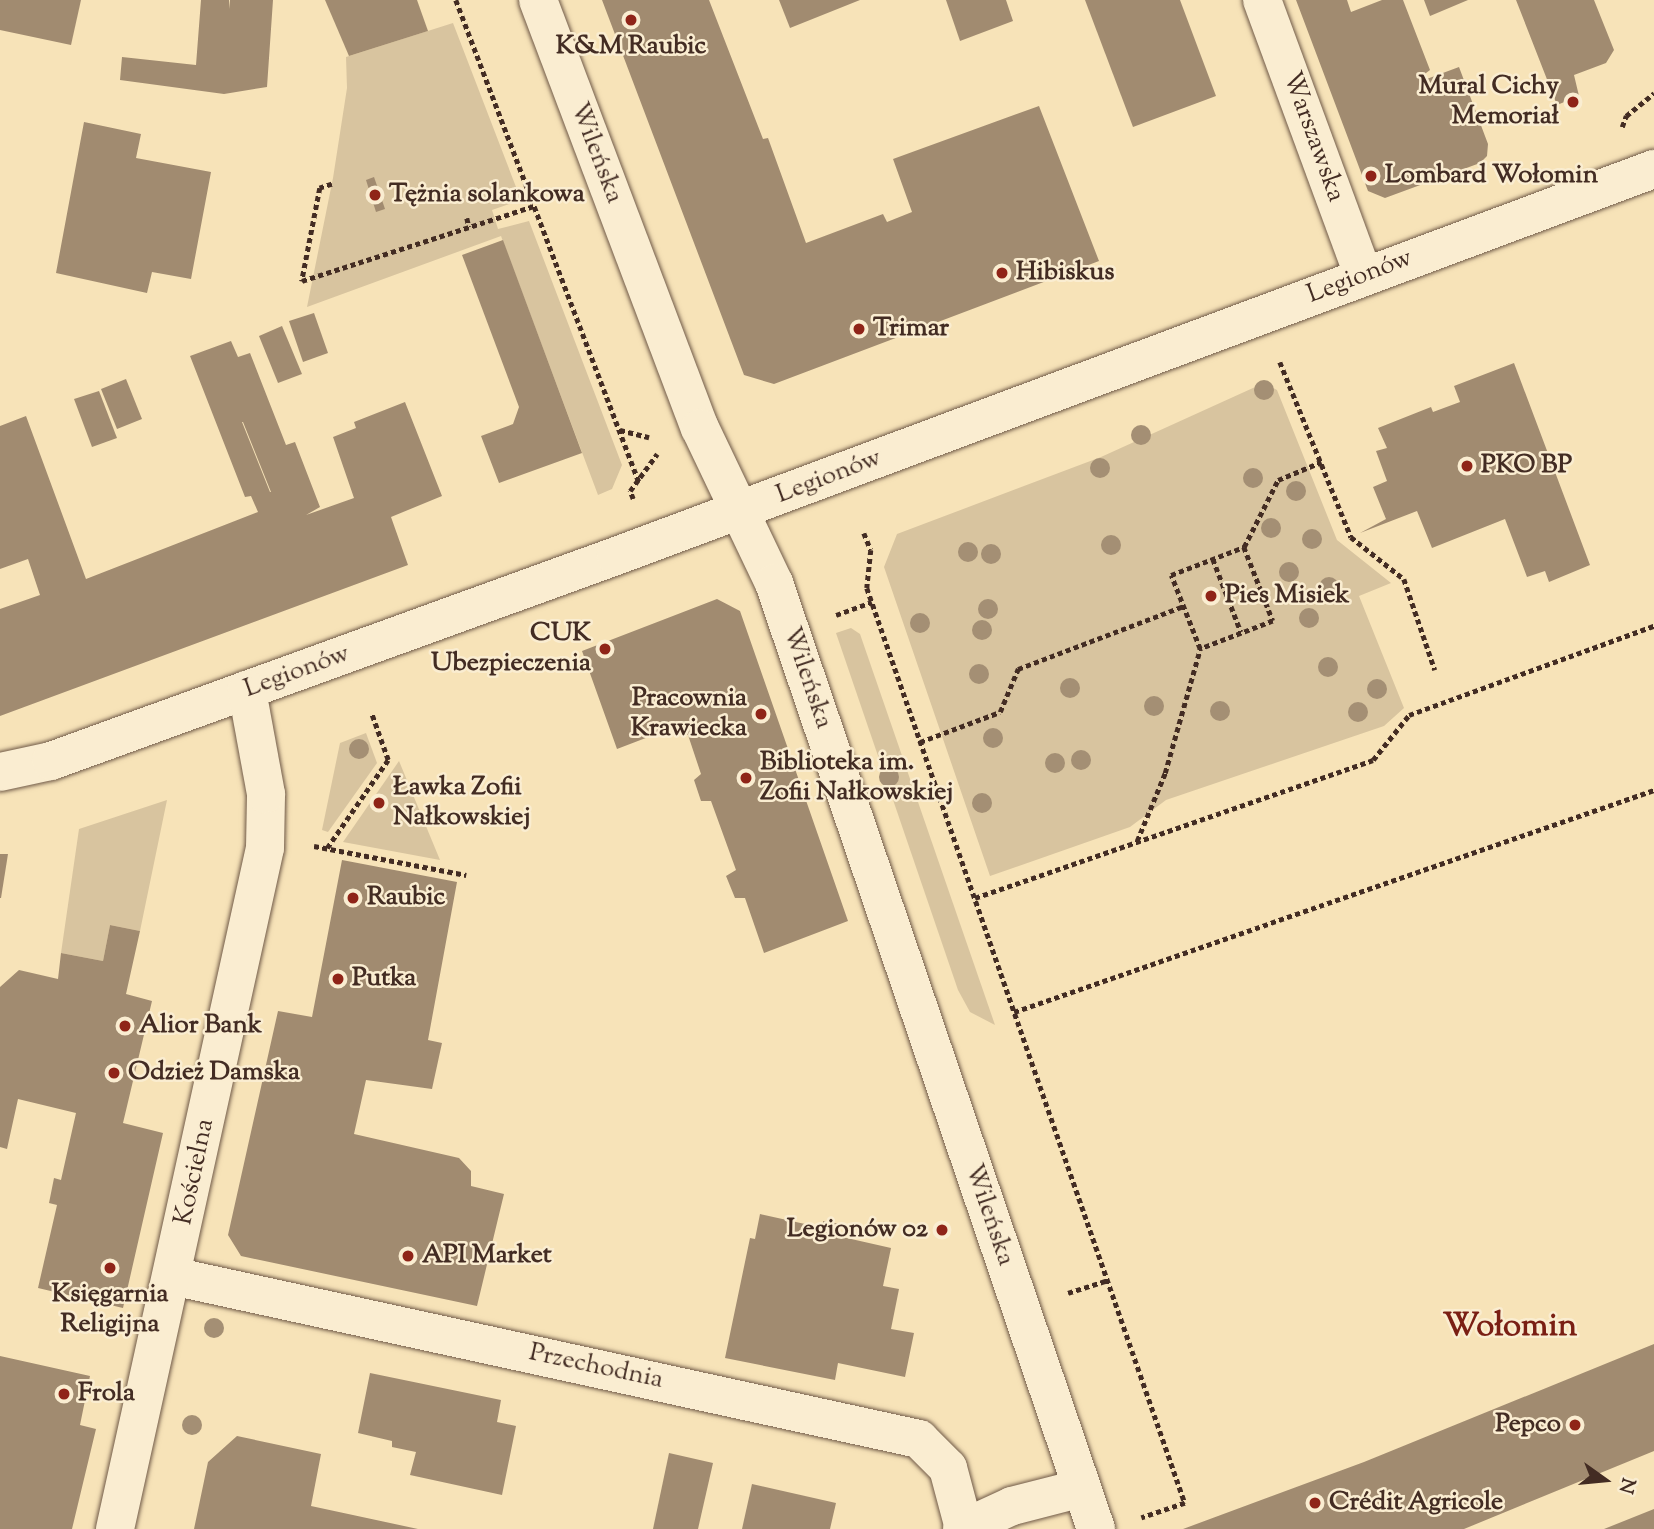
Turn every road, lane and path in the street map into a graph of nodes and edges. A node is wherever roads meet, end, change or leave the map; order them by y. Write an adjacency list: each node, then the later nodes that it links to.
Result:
1 (456, 0): 8 (path)
2 (538, 0): 21 (street, Wileńska)
3 (1262, 0): 13 (street, Warszawska)
4 (1654, 93): 5 (path)
5 (1622, 134)
6 (1654, 169): 13 (street, Legionów)
7 (332, 184): 12 (path)
8 (535, 206): 10 (path); 15 (path)
9 (467, 218): 10 (path)
10 (470, 227): 12 (path)
11 (365, 250): 12 (path)
12 (368, 260)
13 (1363, 275): 21 (street, Legionów)
14 (1278, 356): 18 (path)
15 (619, 430): 16 (path); 19 (path)
16 (654, 438)
17 (659, 451): 19 (path)
18 (1321, 462): 23 (path); 31 (path)
19 (639, 482): 20 (path)
20 (635, 503)
21 (738, 512): 32 (street, Legionów); 46 (street, Wileńska)
22 (864, 533): 25 (path)
23 (1244, 547): 24 (path); 29 (path)
24 (1213, 559): 26 (path); 29 (path)
25 (872, 602): 27 (path); 34 (path)
26 (1184, 606): 30 (path); 34 (path)
27 (830, 617)
28 (1654, 626): 37 (path)
29 (1241, 632): 30 (path)
30 (1200, 649): 37 (path)
31 (1435, 670)
32 (247, 690): 35 (street, Legionów); 43 (street, Kościelna)
33 (372, 715): 39 (path)
34 (920, 742): 41 (path)
35 (0, 772)
36 (1654, 790): 42 (path)
37 (1137, 842): 41 (path)
38 (306, 844): 39 (path)
39 (327, 848): 40 (path)
40 (466, 875)
41 (975, 898): 42 (path)
42 (1014, 1012): 44 (path)
43 (172, 1276): 48 (street, Przechodnia); 49 (street, Kościelna)
44 (1108, 1280): 45 (path); 47 (path)
45 (1057, 1297)
46 (1082, 1489): 48 (street); 50 (street, Wileńska)
47 (1140, 1518)
48 (963, 1528)
49 (115, 1529)
50 (1096, 1529)

